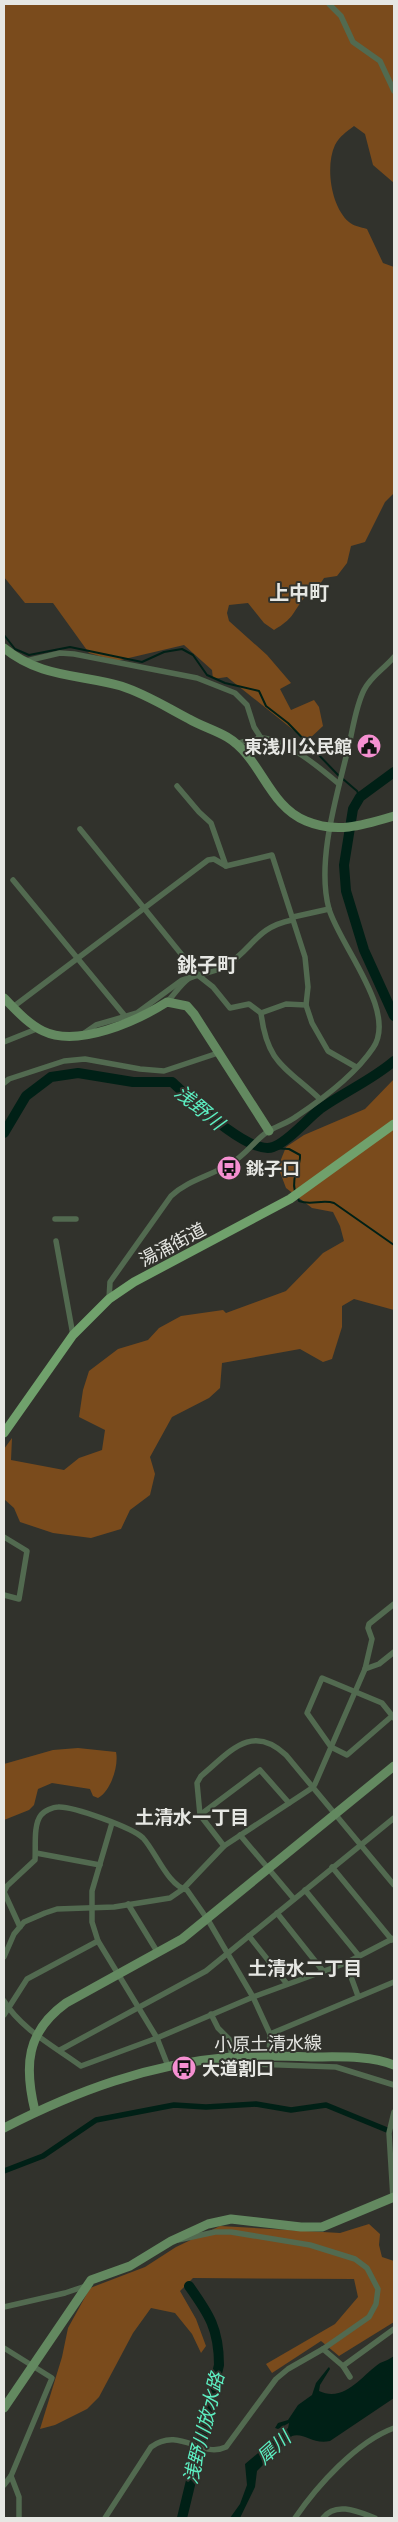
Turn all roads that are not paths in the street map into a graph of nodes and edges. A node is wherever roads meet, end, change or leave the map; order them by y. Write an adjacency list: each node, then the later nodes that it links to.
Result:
1 (329, 4): 2 (street)
2 (394, 91)
3 (4, 648): 5 (street)
4 (394, 657): 6 (street)
5 (24, 662): 8 (street); 9 (street)
6 (389, 664): 7 (street); 10 (street)
7 (394, 668)
8 (261, 738): 9 (street); 10 (street)
9 (234, 744): 13 (street)
10 (339, 782): 13 (street)
11 (177, 786): 15 (street)
12 (394, 817): 13 (street)
13 (330, 828): 18 (street)
14 (80, 829): 17 (street)
15 (226, 866): 17 (street); 19 (street)
16 (12, 880): 20 (street)
17 (142, 908): 20 (street); 21 (street)
18 (329, 909): 19 (street); 33 (street)
19 (293, 918): 21 (street); 25 (street)
20 (76, 958): 26 (street); 28 (street)
21 (199, 976): 22 (street); 27 (street)
22 (189, 978): 24 (street); 28 (street)
23 (4, 998): 26 (street)
24 (167, 1002): 30 (street); 32 (street)
25 (306, 1005): 27 (street); 33 (street)
26 (13, 1007): 29 (street)
27 (261, 1013): 35 (street)
28 (125, 1016): 30 (street)
29 (39, 1028): 30 (street); 31 (street)
30 (81, 1035)
31 (4, 1042)
32 (218, 1053): 34 (street); 37 (street)
33 (356, 1067): 35 (street)
34 (4, 1083)
35 (320, 1100): 37 (street)
36 (394, 1124): 41 (main road, 湯涌街道)
37 (266, 1134): 41 (street)
38 (55, 1219): 39 (street)
39 (76, 1219)
40 (56, 1241): 42 (street)
41 (109, 1299): 42 (main road, 湯涌街道)
42 (73, 1335): 43 (main road, 湯涌街道)
43 (4, 1433)
44 (4, 1537): 45 (street)
45 (4, 1595)
46 (394, 1604): 48 (street)
47 (394, 1652): 48 (street)
48 (365, 1669): 49 (street)
49 (355, 1692): 50 (street); 51 (street); 51 (street)
50 (393, 1717): 51 (street)
51 (331, 1747): 53 (street)
52 (394, 1766): 55 (street)
53 (312, 1788): 54 (street); 55 (street); 56 (street)
54 (289, 1803): 56 (street); 59 (street)
55 (334, 1814): 60 (street); 65 (street)
56 (200, 1815): 61 (street)
57 (394, 1818): 60 (street)
58 (112, 1823): 62 (street); 63 (street); 67 (street)
59 (240, 1835): 61 (street); 65 (street)
60 (360, 1844): 64 (street); 66 (street)
61 (224, 1846): 67 (street)
62 (36, 1853): 63 (street); 74 (street)
63 (100, 1865): 71 (street)
64 (332, 1867): 68 (street); 76 (street)
65 (269, 1869): 69 (street); 73 (street)
66 (394, 1885)
67 (183, 1889): 70 (street); 73 (street)
68 (305, 1890): 69 (street); 80 (street)
69 (294, 1899): 72 (street)
70 (128, 1904): 71 (street); 78 (street)
71 (91, 1910): 74 (street); 77 (street)
72 (277, 1913): 75 (street); 83 (street)
73 (208, 1920): 78 (street); 79 (street)
74 (20, 1927): 81 (street)
75 (249, 1936): 79 (street); 86 (street)
76 (393, 1939): 80 (street)
77 (98, 1941): 84 (street); 90 (street)
78 (158, 1953): 84 (street)
79 (228, 1954): 87 (street); 91 (street)
80 (359, 1956): 82 (street)
81 (4, 1957)
82 (346, 1963): 83 (street); 88 (street)
83 (323, 1971): 86 (street)
84 (120, 1974): 91 (street); 94 (street)
85 (394, 1982): 88 (street)
86 (287, 1984): 87 (street)
87 (253, 1996): 92 (street); 95 (street)
88 (358, 1996): 95 (street)
89 (4, 2001): 90 (street)
90 (8, 2008): 93 (street); 94 (street)
91 (139, 2008): 96 (street); 97 (street)
92 (211, 2014): 96 (street); 99 (street)
93 (4, 2015)
94 (37, 2034): 97 (street); 104 (street)
95 (270, 2034): 98 (street)
96 (157, 2038): 97 (street); 102 (street)
97 (60, 2050)
98 (269, 2056): 99 (street, 小原土清水線); 101 (street, 小原土清水線)
99 (232, 2057): 100 (street, 小原土清水線)
100 (211, 2060): 102 (street, 小原土清水線); 103 (street)
101 (394, 2064)
102 (168, 2066): 104 (street, 小原土清水線)
103 (394, 2085)
104 (35, 2111): 106 (street, 小原土清水線)
105 (394, 2112): 107 (street)
106 (4, 2128)
107 (394, 2198): 108 (street)
108 (172, 2241): 109 (street); 113 (street)
109 (86, 2286): 110 (street); 114 (street)
110 (4, 2307)
111 (394, 2330): 115 (street)
112 (4, 2348): 114 (street)
113 (323, 2350): 115 (street); 122 (street)
114 (32, 2365): 117 (street); 119 (street)
115 (343, 2366): 116 (street)
116 (350, 2376)
117 (4, 2408)
118 (394, 2428): 123 (street)
119 (11, 2476): 120 (street); 121 (street)
120 (4, 2485)
121 (19, 2518)
122 (105, 2518)
123 (294, 2518)
124 (323, 2518): 125 (street)
125 (375, 2518)

